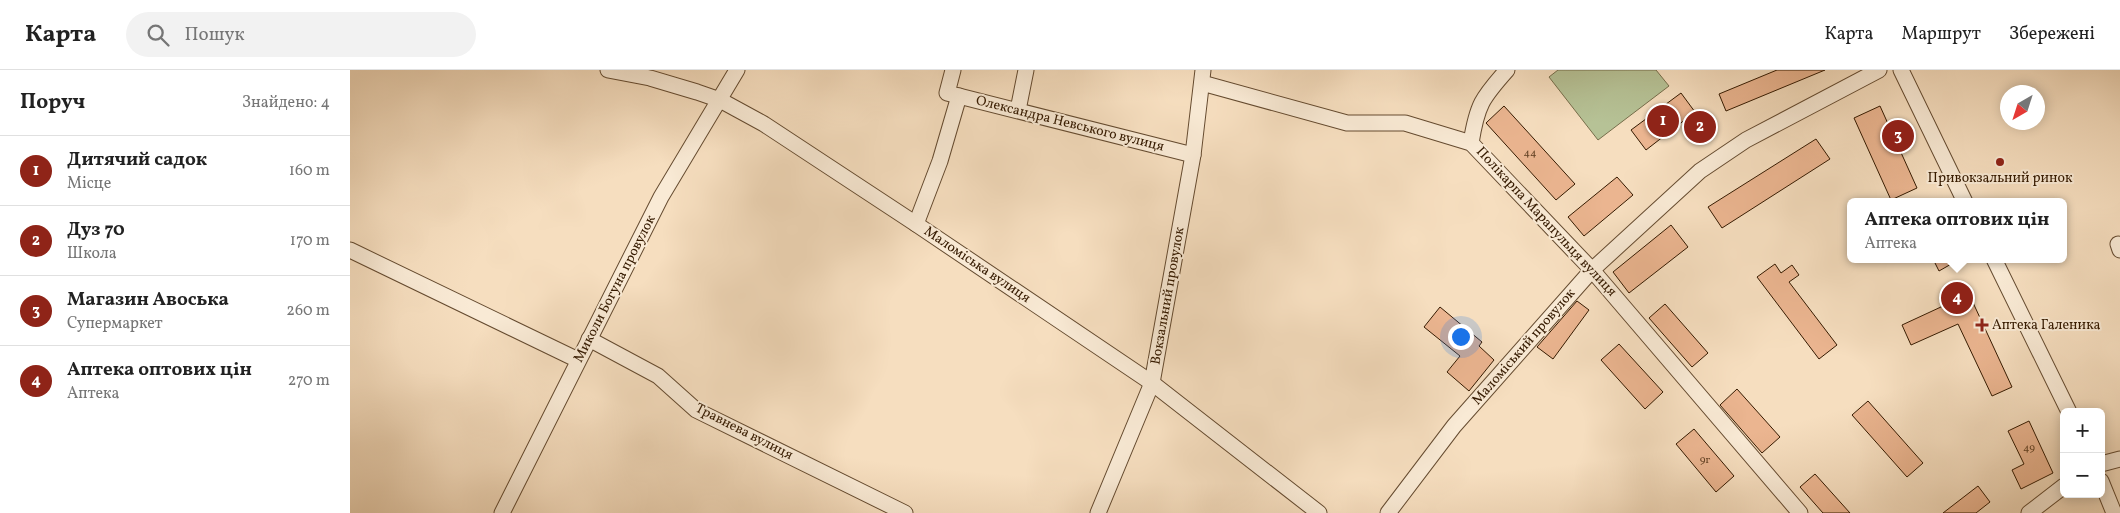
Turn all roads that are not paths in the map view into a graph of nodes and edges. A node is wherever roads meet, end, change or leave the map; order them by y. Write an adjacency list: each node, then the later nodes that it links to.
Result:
1 (608, 70): 10 (street, Маломіська вулиця)
2 (737, 70): 10 (street, Миколи Богуна провулок)
3 (953, 70): 9 (street)
4 (1026, 70): 11 (street)
5 (1507, 70): 12 (street)
6 (1879, 70): 18 (street, Маломіський провулок)
7 (1901, 70): 14 (street)
8 (1202, 77): 12 (street, Полікарпа Марапульця вулиця); 13 (street, Вокзальний провулок)
9 (953, 95): 11 (street, Олександра Невського вулиця); 15 (street)
10 (720, 100): 15 (street, Маломіська вулиця); 19 (street, Миколи Богуна провулок)
11 (1018, 110): 13 (street, Олександра Невського вулиця)
12 (1471, 143): 18 (street, Полікарпа Марапульця вулиця)
13 (1193, 155): 21 (street, Вокзальний провулок)
14 (1963, 198)
15 (916, 224): 21 (street, Маломіська вулиця)
16 (350, 250): 20 (street)
17 (1996, 263): 22 (street)
18 (1592, 270): 31 (street, Маломіський провулок); 32 (street, Полікарпа Марапульця вулиця)
19 (589, 339): 20 (street, Миколи Богуна провулок); 28 (street, Травнева вулиця)
20 (578, 360): 27 (street, Миколи Богуна провулок)
21 (1152, 383): 29 (street, Вокзальний провулок); 30 (street, Маломіська вулиця)
22 (2067, 408)
23 (2120, 459): 24 (street)
24 (2105, 463)
25 (2060, 489): 33 (street)
26 (2105, 491): 34 (street)
27 (502, 513)
28 (905, 513)
29 (1098, 513)
30 (1318, 513)
31 (1388, 513)
32 (1800, 513)
33 (2029, 513)
34 (2114, 513)

